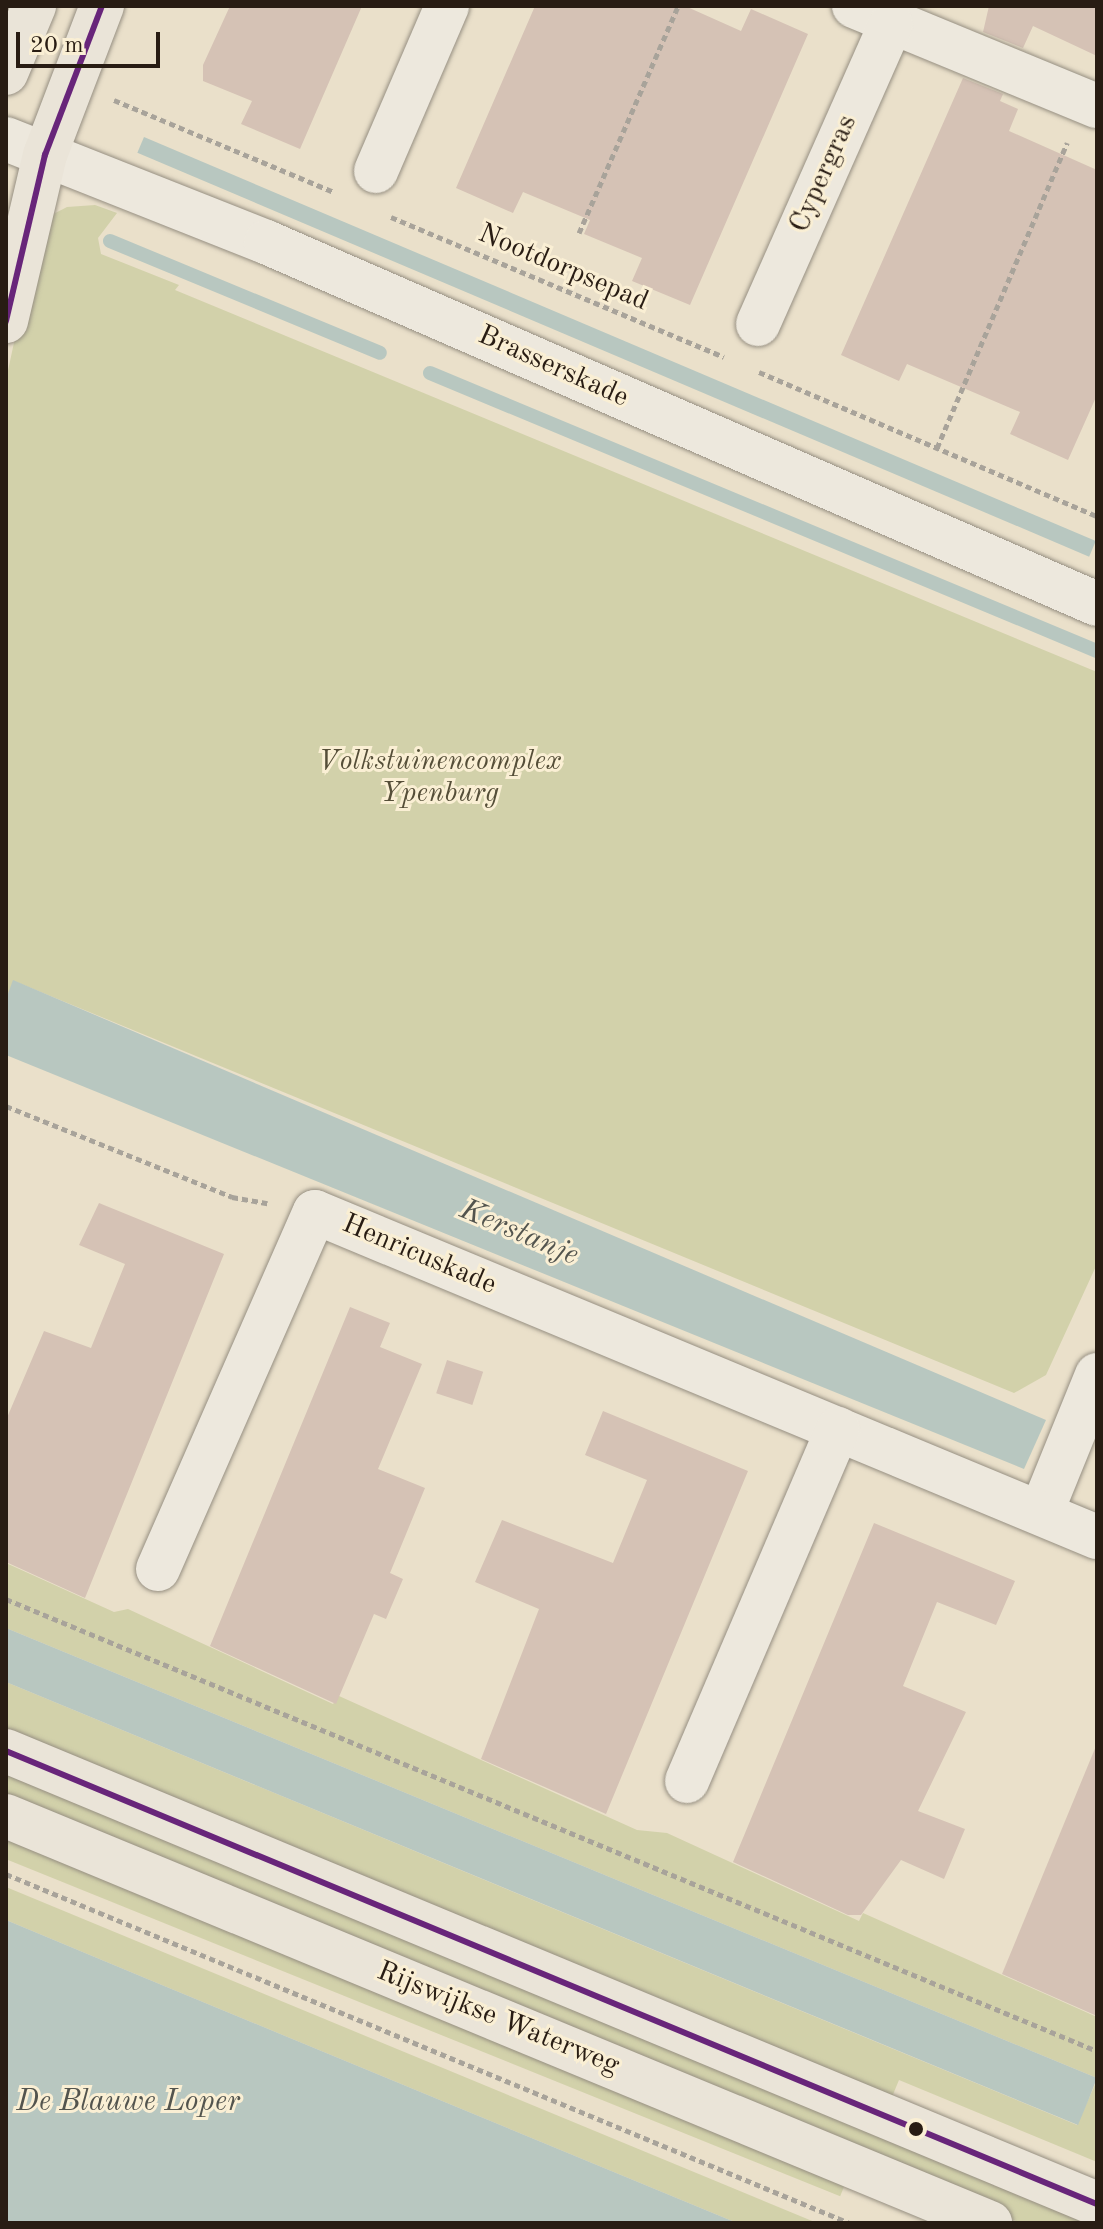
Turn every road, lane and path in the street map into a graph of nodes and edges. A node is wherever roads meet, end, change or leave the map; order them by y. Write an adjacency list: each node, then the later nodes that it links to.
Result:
1 (34, 6): 6 (main road)
2 (102, 6): 7 (main road)
3 (447, 6): 10 (street)
4 (678, 6): 11 (path)
5 (872, 15): 8 (street, Cypergras); 13 (street, Cypergras)
6 (6, 73)
7 (70, 81): 9 (main road); 10 (path, Nootdorpsepad)
8 (1091, 104): 16 (path)
9 (26, 147): 12 (main road); 18 (street, Brasserskade)
10 (367, 194): 14 (path, Nootdorpsepad)
11 (579, 233)
12 (6, 321)
13 (758, 324)
14 (728, 359)
15 (743, 365): 16 (path)
16 (937, 448): 17 (path)
17 (1097, 516)
18 (1097, 604)
19 (6, 1106): 20 (path)
20 (315, 1212): 22 (street, Henricuskade); 25 (street, Henricuskade)
21 (1097, 1375): 23 (street)
22 (838, 1429): 23 (street, Henricuskade); 28 (street)
23 (1041, 1513): 24 (street, Henricuskade)
24 (1097, 1537)
25 (158, 1569)
26 (6, 1599): 31 (path)
27 (6, 1751): 32 (main road, Rijswijkse Waterweg)
28 (687, 1781)
29 (6, 1816): 34 (main road, Rijswijkse Waterweg)
30 (6, 1874): 33 (path, Rijswijkse Waterweg)
31 (1097, 2051)
32 (1097, 2204)
33 (850, 2223)
34 (990, 2223)

